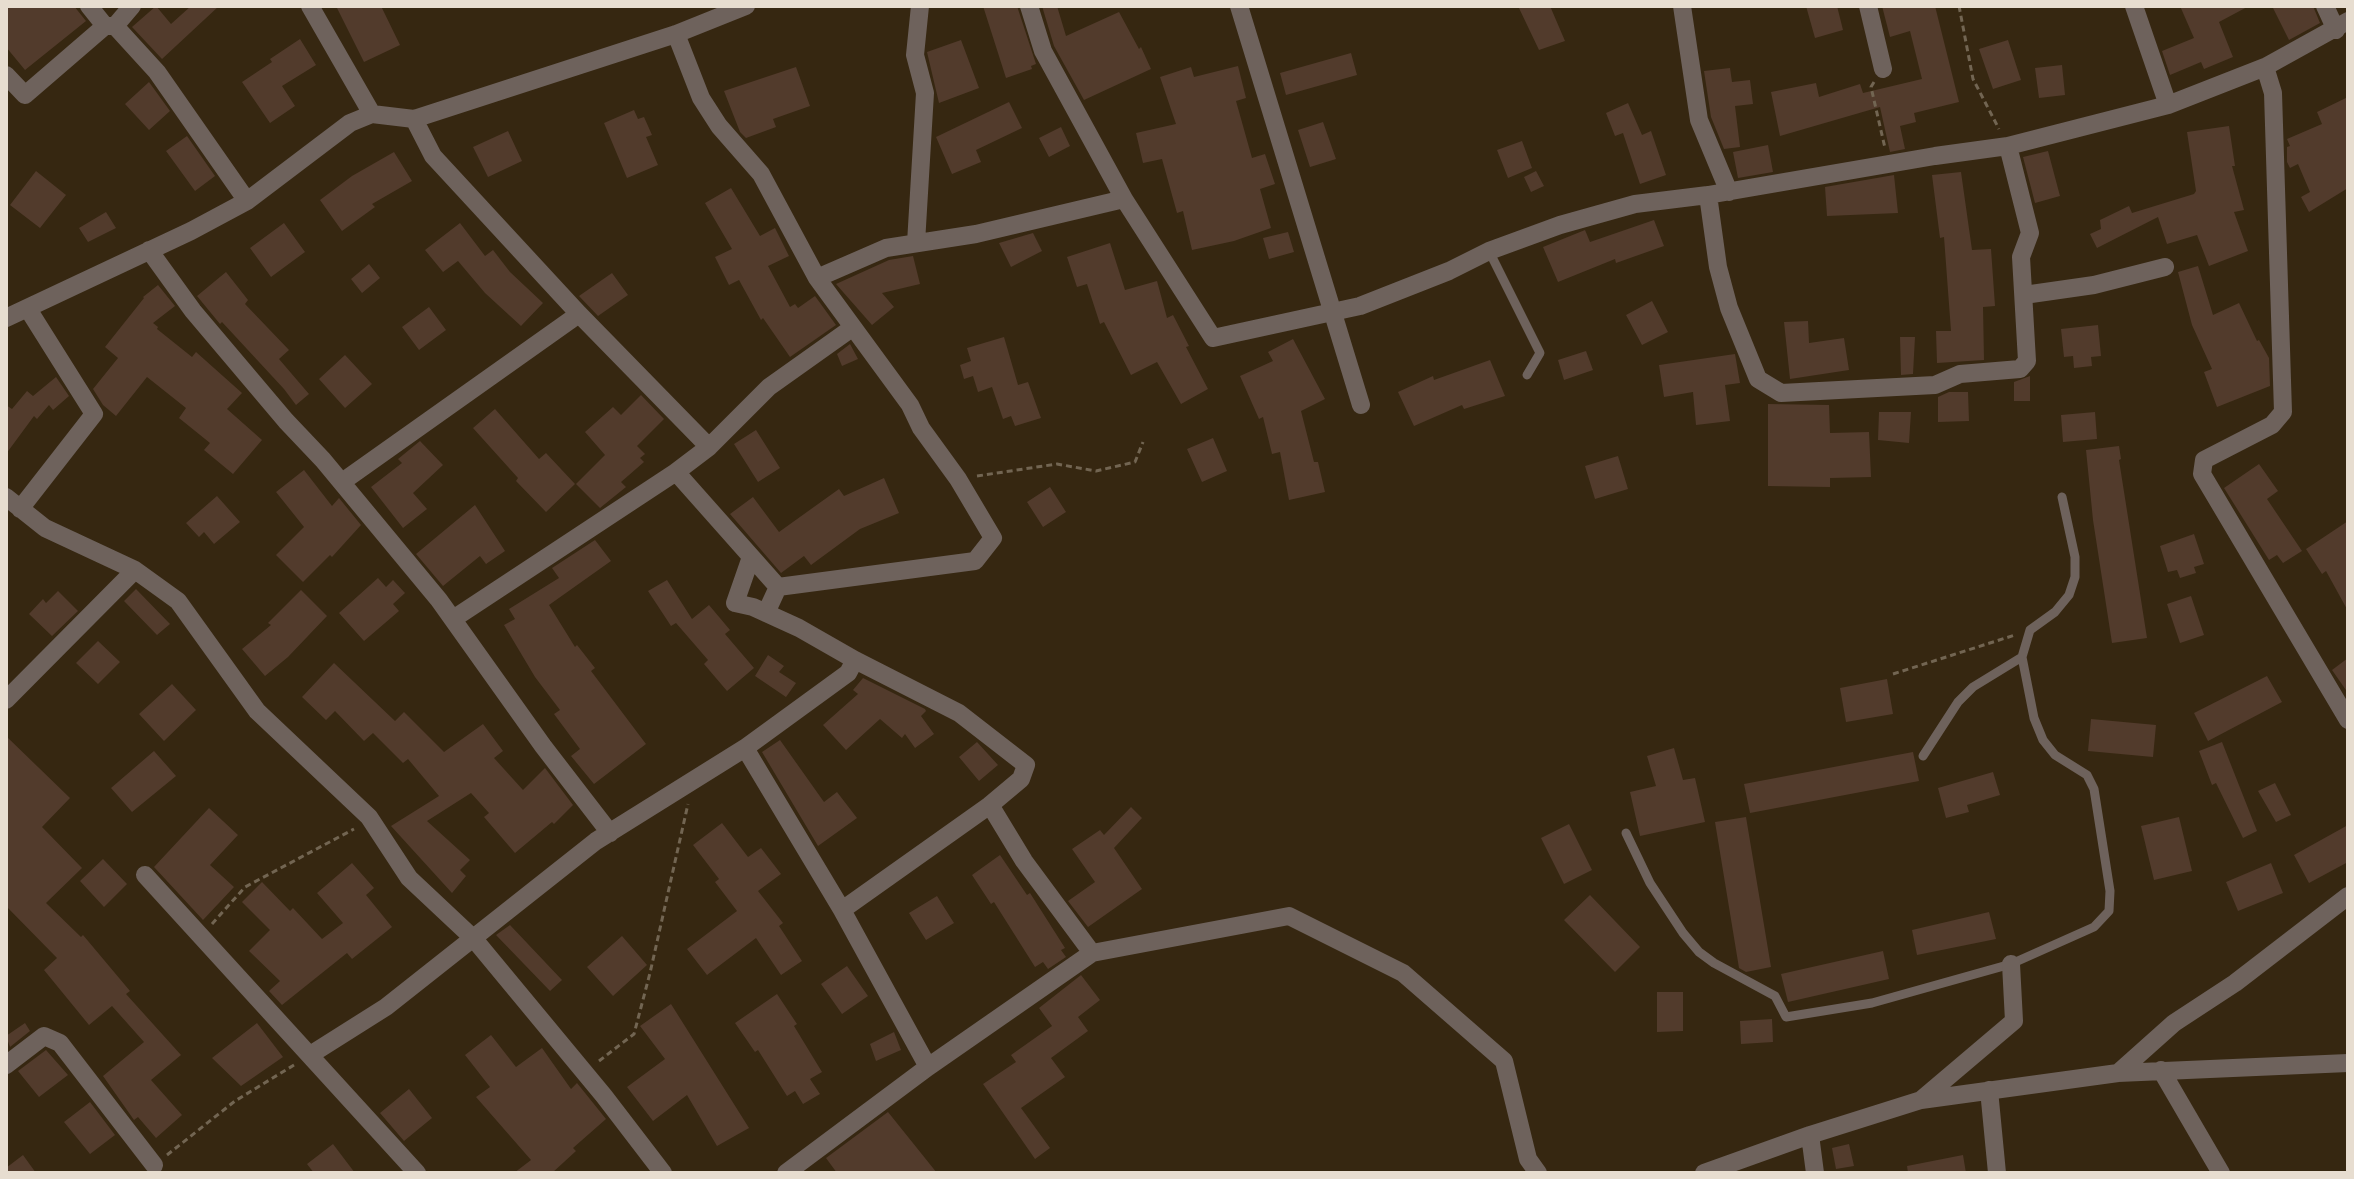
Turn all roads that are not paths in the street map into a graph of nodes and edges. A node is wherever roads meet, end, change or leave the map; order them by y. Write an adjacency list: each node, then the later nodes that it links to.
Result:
1 (89, 6): 13 (street)
2 (132, 6): 13 (street)
3 (310, 6): 19 (street)
4 (746, 6): 14 (street)
5 (920, 6): 26 (street)
6 (1029, 6): 24 (street)
7 (1239, 6): 33 (street)
8 (1682, 6): 22 (street)
9 (1868, 6): 16 (street)
10 (2134, 6): 18 (street)
11 (2325, 6): 12 (street)
12 (2342, 25): 15 (street)
13 (110, 26): 17 (street); 25 (street)
14 (676, 34): 20 (street); 30 (street)
15 (2265, 67): 18 (street); 52 (street)
16 (1883, 69)
17 (6, 75)
18 (2168, 105): 21 (street)
19 (372, 114): 20 (street); 25 (street)
20 (414, 119): 34 (street)
21 (2008, 146): 22 (street); 31 (street)
22 (1729, 192): 23 (street)
23 (1708, 195): 28 (street); 31 (street)
24 (1124, 199): 26 (street); 33 (street)
25 (247, 201): 27 (street)
26 (916, 243): 30 (street)
27 (149, 250): 32 (street); 41 (street)
28 (1489, 251): 33 (street); 37 (lane)
29 (2165, 267): 31 (street)
30 (817, 278): 36 (street)
31 (2024, 295)
32 (28, 309): 35 (street); 43 (street)
33 (1333, 312): 38 (street)
34 (579, 314): 39 (street); 41 (street)
35 (6, 318)
36 (852, 328): 39 (street); 46 (street)
37 (1527, 375)
38 (1361, 405)
39 (709, 447): 40 (street)
40 (676, 472): 44 (street); 48 (street)
41 (342, 482): 48 (street)
42 (2062, 497): 49 (lane)
43 (13, 503): 45 (street)
44 (751, 557): 46 (street); 47 (street)
45 (135, 570): 51 (street); 61 (street)
46 (778, 587): 47 (street)
47 (766, 613): 50 (street)
48 (453, 619): 56 (street)
49 (2022, 657): 54 (lane); 63 (lane)
50 (855, 660): 53 (street); 55 (street)
51 (6, 700)
52 (2348, 720)
53 (745, 748): 56 (street); 60 (street)
54 (1923, 756)
55 (990, 805): 60 (street); 62 (street)
56 (610, 833): 61 (street)
57 (1626, 833): 63 (lane)
58 (145, 875): 64 (street)
59 (2348, 896): 69 (street)
60 (842, 910): 67 (street)
61 (474, 939): 64 (street); 75 (street)
62 (1092, 953): 67 (street); 77 (street)
63 (2011, 964): 71 (street)
64 (310, 1055): 74 (street)
65 (2348, 1063): 68 (street)
66 (6, 1065): 73 (street)
67 (928, 1067): 76 (street)
68 (2161, 1070): 69 (street); 81 (street)
69 (2118, 1073): 70 (street)
70 (1989, 1090): 71 (street); 80 (street)
71 (1921, 1100): 72 (street)
72 (1810, 1135): 78 (street); 79 (street)
73 (153, 1170)
74 (417, 1173)
75 (663, 1173)
76 (786, 1173)
77 (1538, 1173)
78 (1704, 1173)
79 (1815, 1173)
80 (1997, 1173)
81 (2221, 1173)

